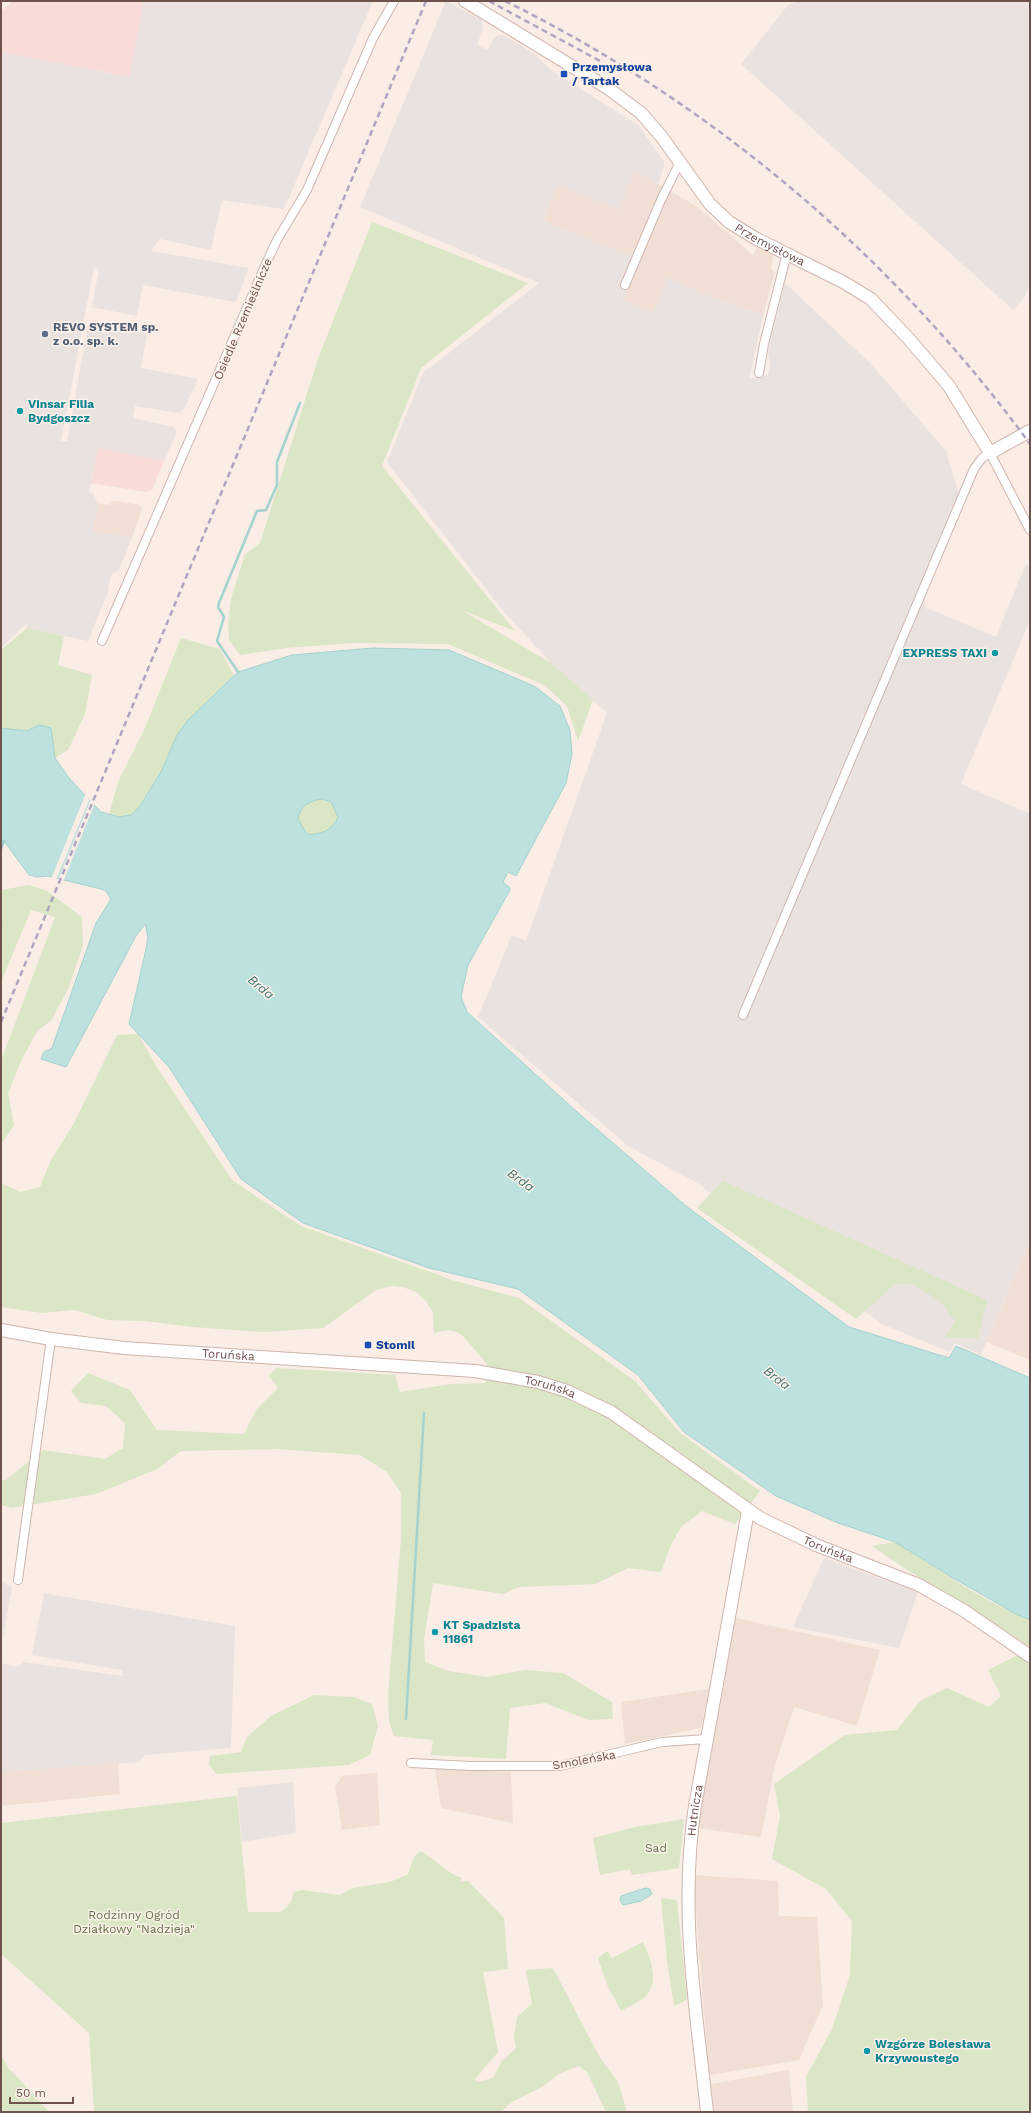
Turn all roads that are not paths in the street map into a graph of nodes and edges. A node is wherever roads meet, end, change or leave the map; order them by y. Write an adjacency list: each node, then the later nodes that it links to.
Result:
1 (394, 1): 10 (street, Osiedle Rzemieślnicze)
2 (465, 1): 3 (street, Przemysłowa)
3 (680, 162): 4 (street, Przemysłowa); 5 (street)
4 (787, 254): 6 (street); 8 (street, Przemysłowa)
5 (625, 285)
6 (760, 373)
7 (1030, 431): 8 (street)
8 (990, 453): 9 (street, Przemysłowa); 11 (street)
9 (1030, 530)
10 (102, 641)
11 (743, 1015)
12 (1, 1330): 13 (street, Toruńska)
13 (51, 1339): 14 (street, Toruńska); 15 (street)
14 (748, 1511): 16 (street, Toruńska); 17 (street, Hutnicza)
15 (18, 1580)
16 (1030, 1656)
17 (707, 1738): 18 (street, Smoleńska); 19 (street, Hutnicza)
18 (411, 1762)
19 (707, 2112)

